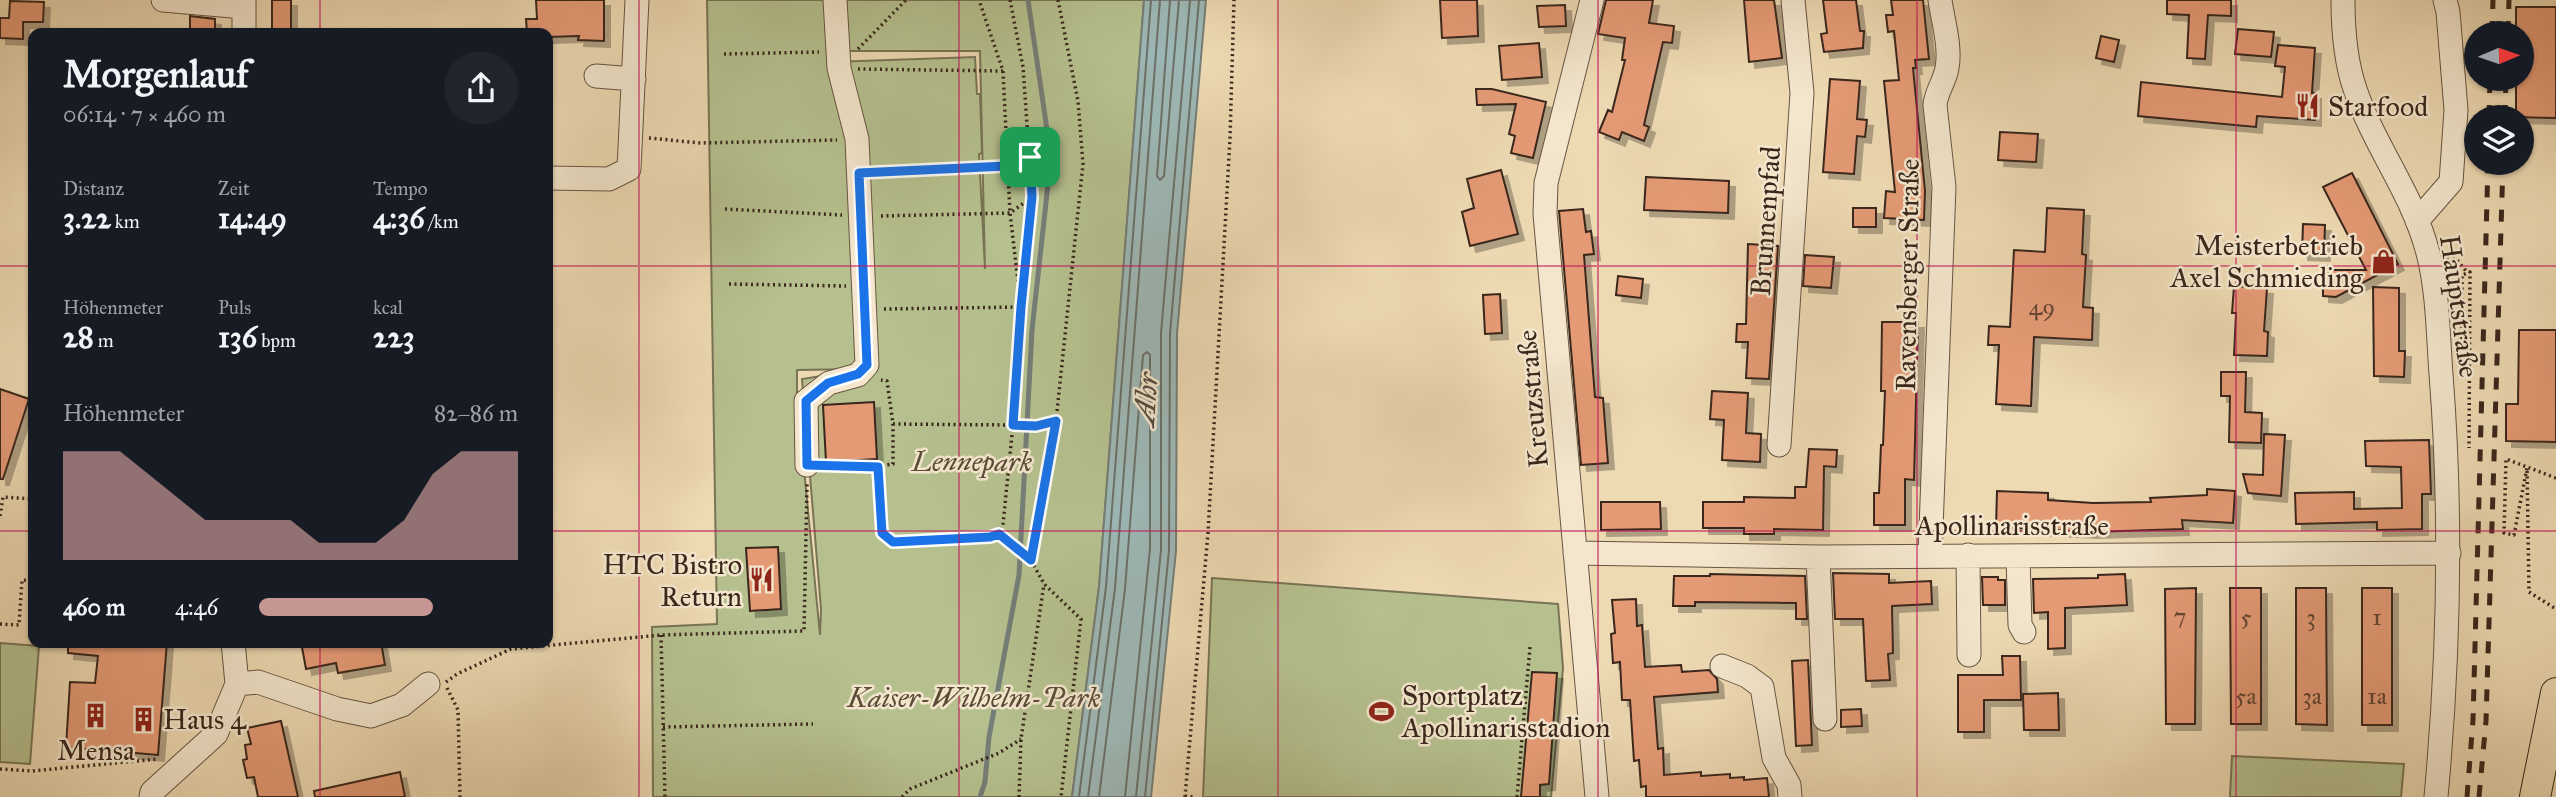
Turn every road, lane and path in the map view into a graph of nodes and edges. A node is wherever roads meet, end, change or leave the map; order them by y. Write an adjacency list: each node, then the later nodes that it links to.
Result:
1 (163, 0): 14 (street)
2 (637, 0): 20 (street)
3 (835, 0): 17 (street)
4 (906, 0): 17 (path)
5 (979, 0): 18 (path)
6 (1010, 0): 23 (path)
7 (1058, 0): 39 (path)
8 (1234, 0): 85 (path)
9 (1592, 0): 51 (street, Kreuzstraße)
10 (1793, 0): 42 (street, Brunnenpfad)
11 (1940, 0): 53 (street, Ravensberger Straße)
12 (2343, 0): 31 (street, Hauptstraße)
13 (2445, 0): 31 (street)
14 (244, 3): 15 (street)
15 (244, 28)
16 (724, 54): 17 (path)
17 (839, 60): 18 (path); 22 (street)
18 (1003, 71): 24 (path)
19 (596, 76): 20 (street)
20 (634, 79): 21 (street)
21 (631, 138): 22 (path); 26 (street)
22 (856, 139): 25 (street)
23 (1030, 157): 24 (path); 27 (path)
24 (1006, 166): 25 (path); 29 (path)
25 (859, 173): 30 (street)
26 (553, 178)
27 (1032, 197): 29 (path); 36 (path)
28 (725, 209): 30 (path)
29 (1010, 213): 30 (path); 36 (path)
30 (862, 216): 35 (street)
31 (2417, 220): 52 (street, Hauptstraße)
32 (2456, 259): 33 (path)
33 (2467, 272): 37 (path); 43 (path)
34 (729, 284): 35 (path)
35 (863, 298): 36 (path); 38 (street)
36 (1021, 307): 41 (path)
37 (2462, 354)
38 (858, 374): 40 (path); 44 (street)
39 (1056, 421): 41 (path); 57 (path)
40 (893, 424): 41 (path); 45 (path)
41 (1013, 425): 50 (path)
42 (1779, 445)
43 (2469, 448)
44 (807, 465): 45 (path); 63 (path)
45 (878, 467): 50 (path)
46 (2527, 468): 46 (path); 47 (path); 60 (path)
47 (2556, 478)
48 (28, 499): 49 (path)
49 (0, 516)
50 (999, 534): 57 (path)
51 (1575, 553): 56 (street, Apollinarisstraße); 88 (street, Kreuzstraße)
52 (2449, 553): 55 (street, Apollinarisstraße); 90 (street, Hauptstraße)
53 (1930, 555): 54 (street, Apollinarisstraße); 56 (street, Apollinarisstraße)
54 (1968, 555): 55 (street, Apollinarisstraße); 68 (street)
55 (2018, 556): 62 (street)
56 (1818, 557): 73 (street)
57 (1031, 560): 59 (path)
58 (28, 581): 61 (path)
59 (1044, 584): 76 (path); 84 (path)
60 (2556, 609)
61 (0, 624)
62 (2024, 632)
63 (661, 635): 64 (path); 75 (path)
64 (553, 645)
65 (1530, 647): 87 (path)
66 (234, 648): 71 (street)
67 (522, 648): 70 (path)
68 (1969, 655)
69 (1722, 666): 89 (street)
70 (437, 683): 71 (street); 80 (path)
71 (237, 684): 77 (street)
72 (2556, 692): 91 (main road)
73 (1825, 719)
74 (813, 724): 75 (path)
75 (663, 727): 81 (path)
76 (1021, 739): 82 (path); 83 (path)
77 (191, 756): 78 (path); 79 (street)
78 (0, 769)
79 (151, 797)
80 (460, 797)
81 (665, 797)
82 (902, 797)
83 (1019, 797)
84 (1061, 797)
85 (1185, 797): 86 (path)
86 (1194, 797)
87 (1517, 797)
88 (1597, 797)
89 (1790, 797)
90 (2436, 797)
91 (2535, 797)

